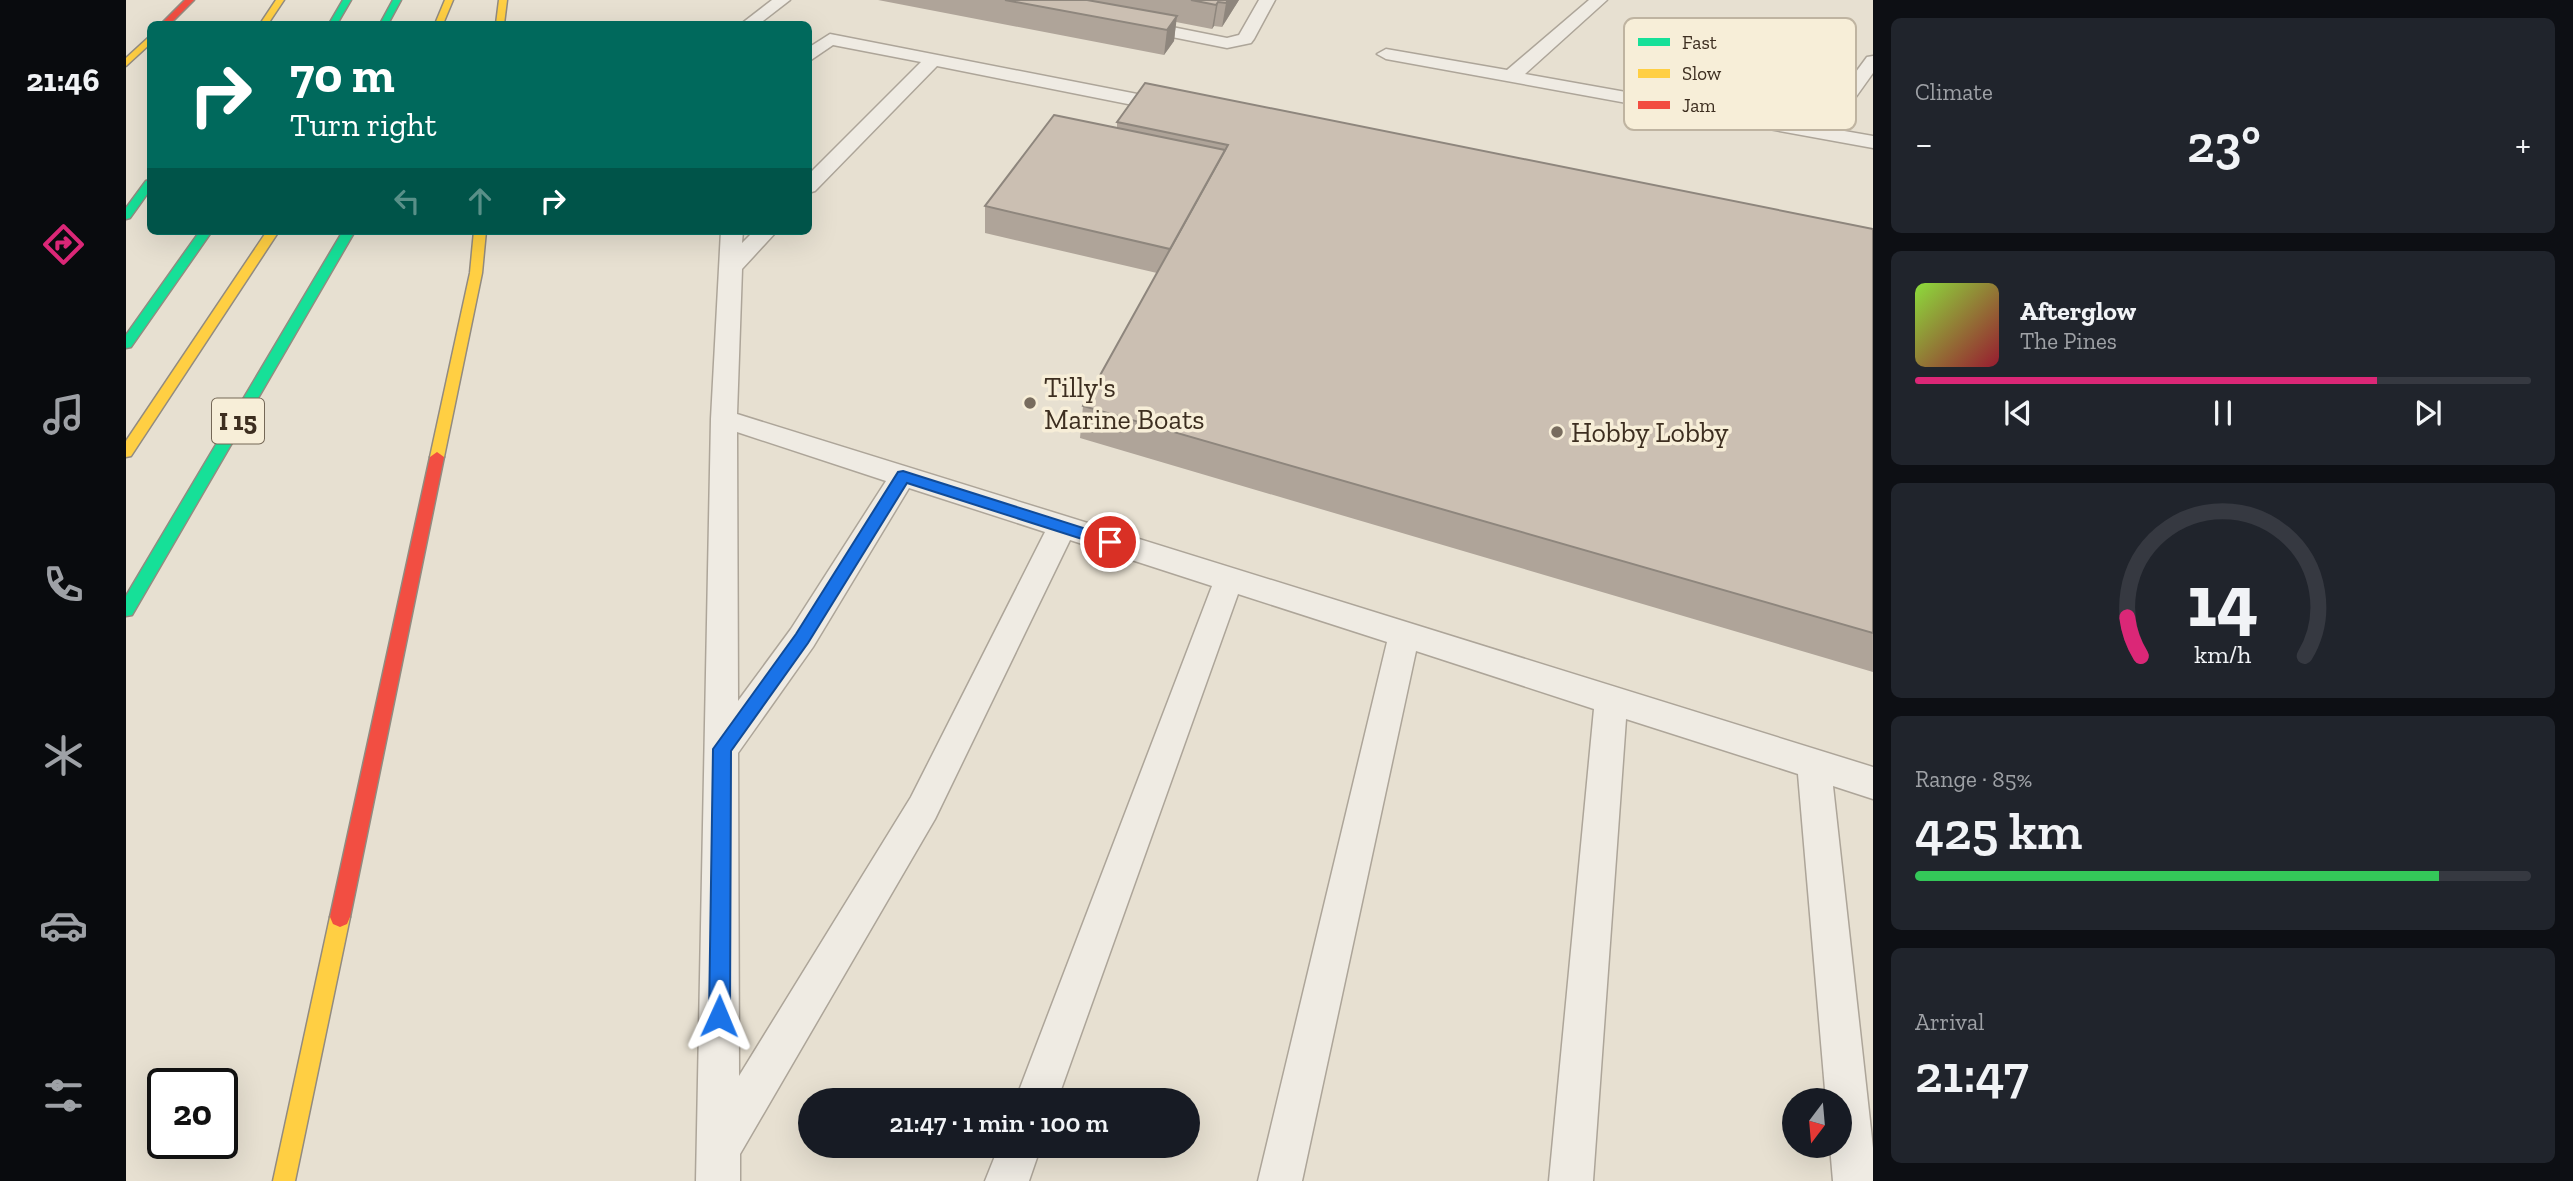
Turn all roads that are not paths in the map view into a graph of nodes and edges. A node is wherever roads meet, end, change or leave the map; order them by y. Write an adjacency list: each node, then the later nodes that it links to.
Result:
1 (190, 0): 10 (highway)
2 (280, 0): 11 (highway)
3 (347, 0): 12 (highway)
4 (397, 0): 13 (highway)
5 (449, 0): 14 (highway)
6 (503, 0): 15 (highway)
7 (782, 0): 16 (lane)
8 (1267, 0): 17 (lane)
9 (1599, 0): 24 (lane)
10 (168, 21)
11 (266, 21)
12 (335, 21)
13 (386, 21)
14 (440, 21)
15 (500, 21)
16 (753, 21)
17 (1121, 23)
18 (147, 42): 23 (highway)
19 (812, 54): 21 (lane)
20 (1385, 54): 24 (lane)
21 (933, 60): 27 (lane); 32 (lane)
22 (1873, 61): 25 (lane)
23 (126, 63)
24 (1510, 77): 26 (lane)
25 (1856, 85)
26 (1624, 98)
27 (1190, 111)
28 (1804, 130): 30 (lane)
29 (1823, 130): 30 (lane)
30 (1821, 133): 31 (lane)
31 (1873, 142)
32 (812, 183)
33 (147, 187): 34 (highway)
34 (126, 216)
35 (203, 235): 42 (highway)
36 (270, 235): 44 (highway)
37 (347, 235): 48 (highway, I 15)
38 (480, 235): 57 (highway)
39 (732, 235): 41 (lane)
40 (762, 235): 41 (lane)
41 (730, 268): 43 (lane)
42 (126, 344)
43 (724, 419): 45 (lane); 51 (lane)
44 (126, 452)
45 (903, 476): 46 (lane); 51 (lane)
46 (1062, 527): 47 (lane); 56 (lane)
47 (1229, 579): 49 (lane); 54 (lane)
48 (126, 610)
49 (1404, 635): 50 (lane); 59 (lane)
50 (1611, 700): 52 (lane); 60 (lane)
51 (722, 749): 56 (lane)
52 (1814, 765): 53 (lane); 61 (lane)
53 (1873, 783)
54 (1041, 1088)
55 (1016, 1158): 58 (lane)
56 (718, 1166)
57 (284, 1181)
58 (1007, 1181)
59 (1280, 1181)
60 (1570, 1181)
61 (1855, 1181)

